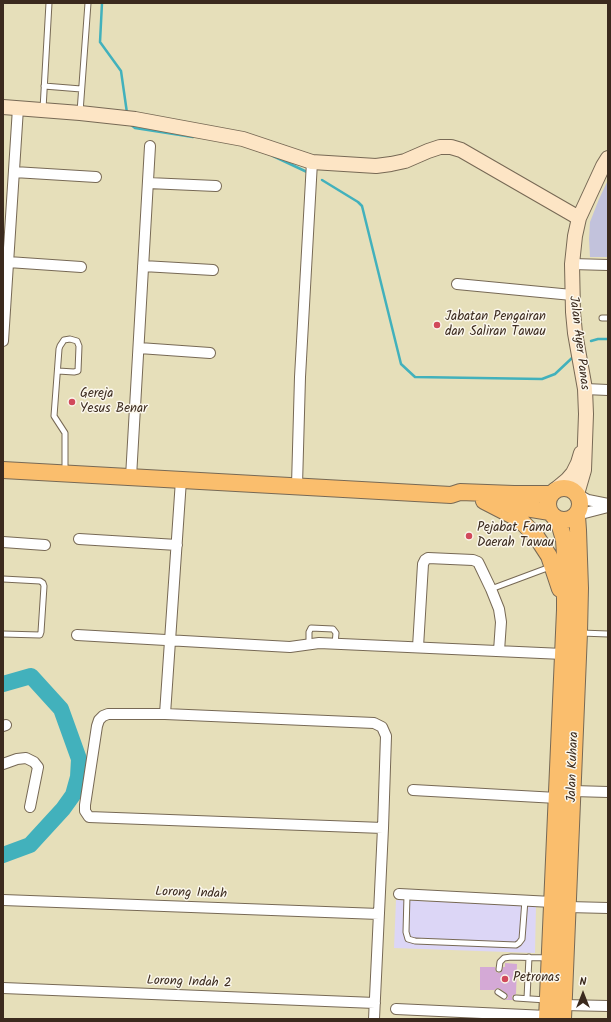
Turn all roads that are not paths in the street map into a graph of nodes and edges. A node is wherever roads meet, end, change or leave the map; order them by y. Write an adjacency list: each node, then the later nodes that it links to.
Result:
1 (49, 3): 3 (lane)
2 (88, 3): 4 (lane)
3 (44, 86): 4 (lane); 7 (lane)
4 (81, 89): 8 (lane)
5 (3, 107): 6 (street)
6 (18, 108): 7 (street); 12 (street)
7 (43, 110): 8 (street)
8 (80, 113): 11 (street)
9 (150, 146): 14 (street)
10 (608, 158): 16 (street, Jalan Ayer Panas)
11 (312, 162): 16 (street); 36 (street)
12 (14, 172): 13 (street); 17 (street)
13 (96, 177)
14 (148, 182): 15 (street); 20 (street)
15 (216, 186)
16 (579, 218): 18 (street, Jalan Ayer Panas)
17 (8, 262): 21 (street); 25 (street)
18 (572, 264): 19 (street); 24 (street, Jalan Ayer Panas)
19 (608, 265)
20 (144, 266): 22 (street); 26 (street)
21 (81, 267)
22 (213, 270)
23 (457, 284): 24 (street)
24 (572, 295): 29 (street, Jalan Ayer Panas)
25 (3, 341)
26 (139, 348): 27 (street); 34 (street)
27 (210, 353)
28 (58, 371): 28 (lane); 33 (lane)
29 (585, 389): 30 (street); 31 (street, Jalan Ayer Panas)
30 (608, 390)
31 (585, 439): 37 (street, Jalan Ayer Panas); 38 (street, Jalan Ayer Panas)
32 (3, 470): 33 (main road)
33 (65, 473): 34 (main road)
34 (131, 477): 35 (main road)
35 (181, 480): 36 (main road); 47 (street)
36 (297, 485): 39 (main road)
37 (553, 492): 38 (main road); 39 (main road); 42 (main road)
38 (578, 494): 41 (street); 43 (main road)
39 (451, 495): 40 (main road)
40 (484, 501): 42 (main road); 48 (main road)
41 (608, 506): 43 (street)
42 (552, 515): 43 (main road); 51 (main road, Jalan Kuhara)
43 (577, 515): 52 (main road, Jalan Kuhara)
44 (79, 539): 47 (street)
45 (3, 542): 46 (street)
46 (45, 545)
47 (176, 545): 56 (street)
48 (553, 566): 50 (lane); 51 (main road)
49 (3, 579): 53 (lane)
50 (492, 589): 59 (street); 60 (street)
51 (565, 610): 61 (main road, Jalan Kuhara)
52 (579, 633): 54 (lane); 65 (main road, Jalan Kuhara)
53 (3, 634)
54 (608, 634)
55 (77, 635): 56 (street)
56 (170, 640): 57 (street); 62 (street)
57 (309, 644): 58 (street); 58 (lane)
58 (335, 644): 59 (street)
59 (418, 647): 60 (street)
60 (499, 651): 61 (street)
61 (563, 654): 67 (main road, Jalan Kuhara)
62 (165, 714): 69 (street); 69 (street)
63 (3, 764): 68 (street)
64 (413, 790): 67 (street)
65 (573, 791): 66 (street); 74 (main road, Jalan Kuhara)
66 (608, 792)
67 (557, 798): 73 (main road, Jalan Kuhara)
68 (30, 807)
69 (383, 828): 76 (street)
70 (403, 895): 72 (street); 72 (lane)
71 (3, 900): 76 (street, Lorong Indah)
72 (524, 900): 73 (street)
73 (552, 902): 78 (main road, Jalan Kuhara)
74 (568, 907): 75 (street); 89 (main road, Jalan Kuhara)
75 (608, 908)
76 (379, 914): 86 (street)
77 (529, 957): 78 (lane); 79 (lane); 84 (lane)
78 (549, 958): 85 (main road, Jalan Kuhara)
79 (499, 968)
80 (3, 988): 86 (street, Lorong Indah 2)
81 (498, 992): 82 (lane)
82 (504, 996)
83 (516, 998): 84 (lane)
84 (527, 998): 85 (lane)
85 (547, 1000): 90 (main road, Jalan Kuhara)
86 (375, 1003): 91 (street)
87 (608, 1006): 89 (street)
88 (396, 1009): 90 (street)
89 (563, 1012)
90 (547, 1018)
91 (374, 1019)

